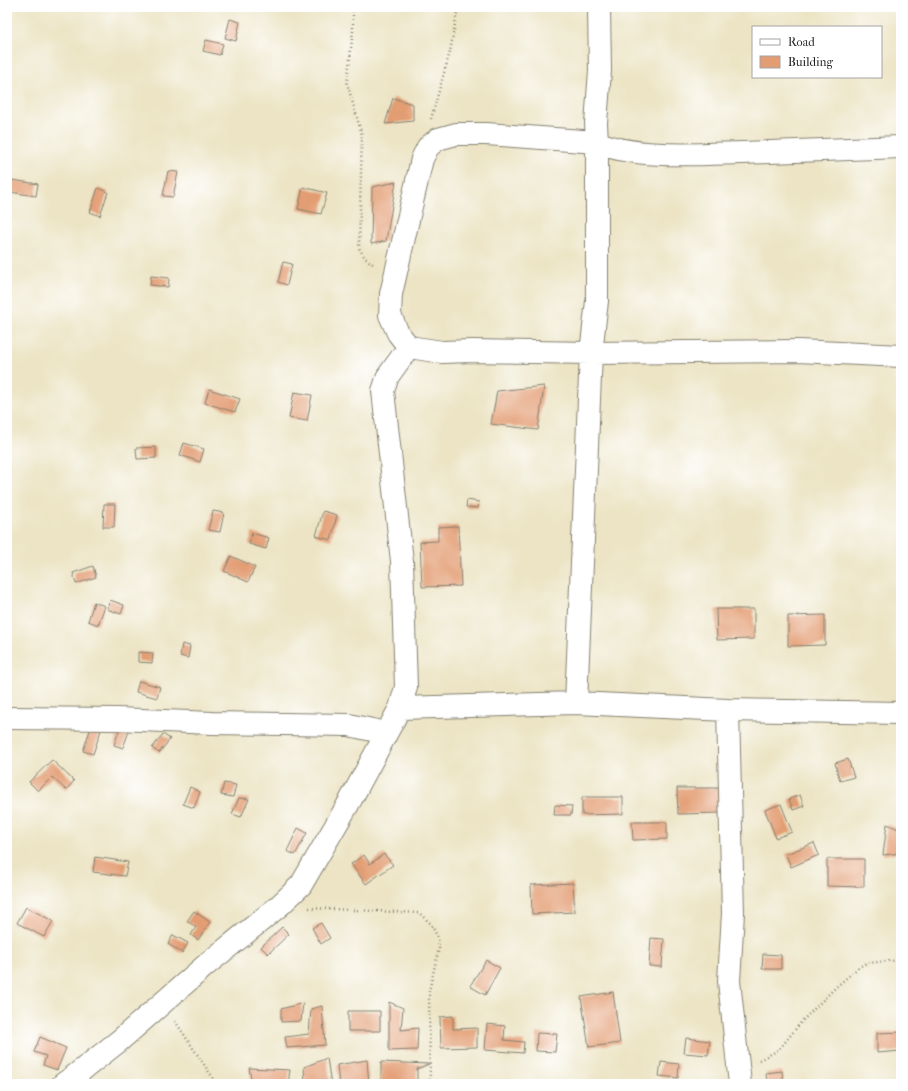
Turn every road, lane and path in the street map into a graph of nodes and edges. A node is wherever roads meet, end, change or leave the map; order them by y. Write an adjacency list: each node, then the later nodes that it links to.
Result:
1 (353, 7): 7 (path)
2 (458, 7): 5 (path)
3 (599, 7): 4 (street)
4 (597, 142): 5 (street); 6 (street); 9 (street)
5 (432, 144): 7 (street)
6 (901, 147)
7 (393, 280): 8 (street)
8 (409, 348): 9 (street); 12 (street)
9 (591, 353): 10 (street); 11 (street)
10 (901, 356)
11 (576, 702): 12 (street); 13 (street)
12 (400, 708): 16 (street)
13 (728, 710): 14 (street); 20 (street)
14 (901, 713)
15 (7, 718): 16 (street)
16 (386, 733): 17 (street)
17 (279, 906): 19 (street); 23 (path)
18 (901, 960): 20 (path)
19 (163, 1002): 21 (street); 22 (path)
20 (739, 1077)
21 (62, 1084)
22 (217, 1084)
23 (430, 1084)

